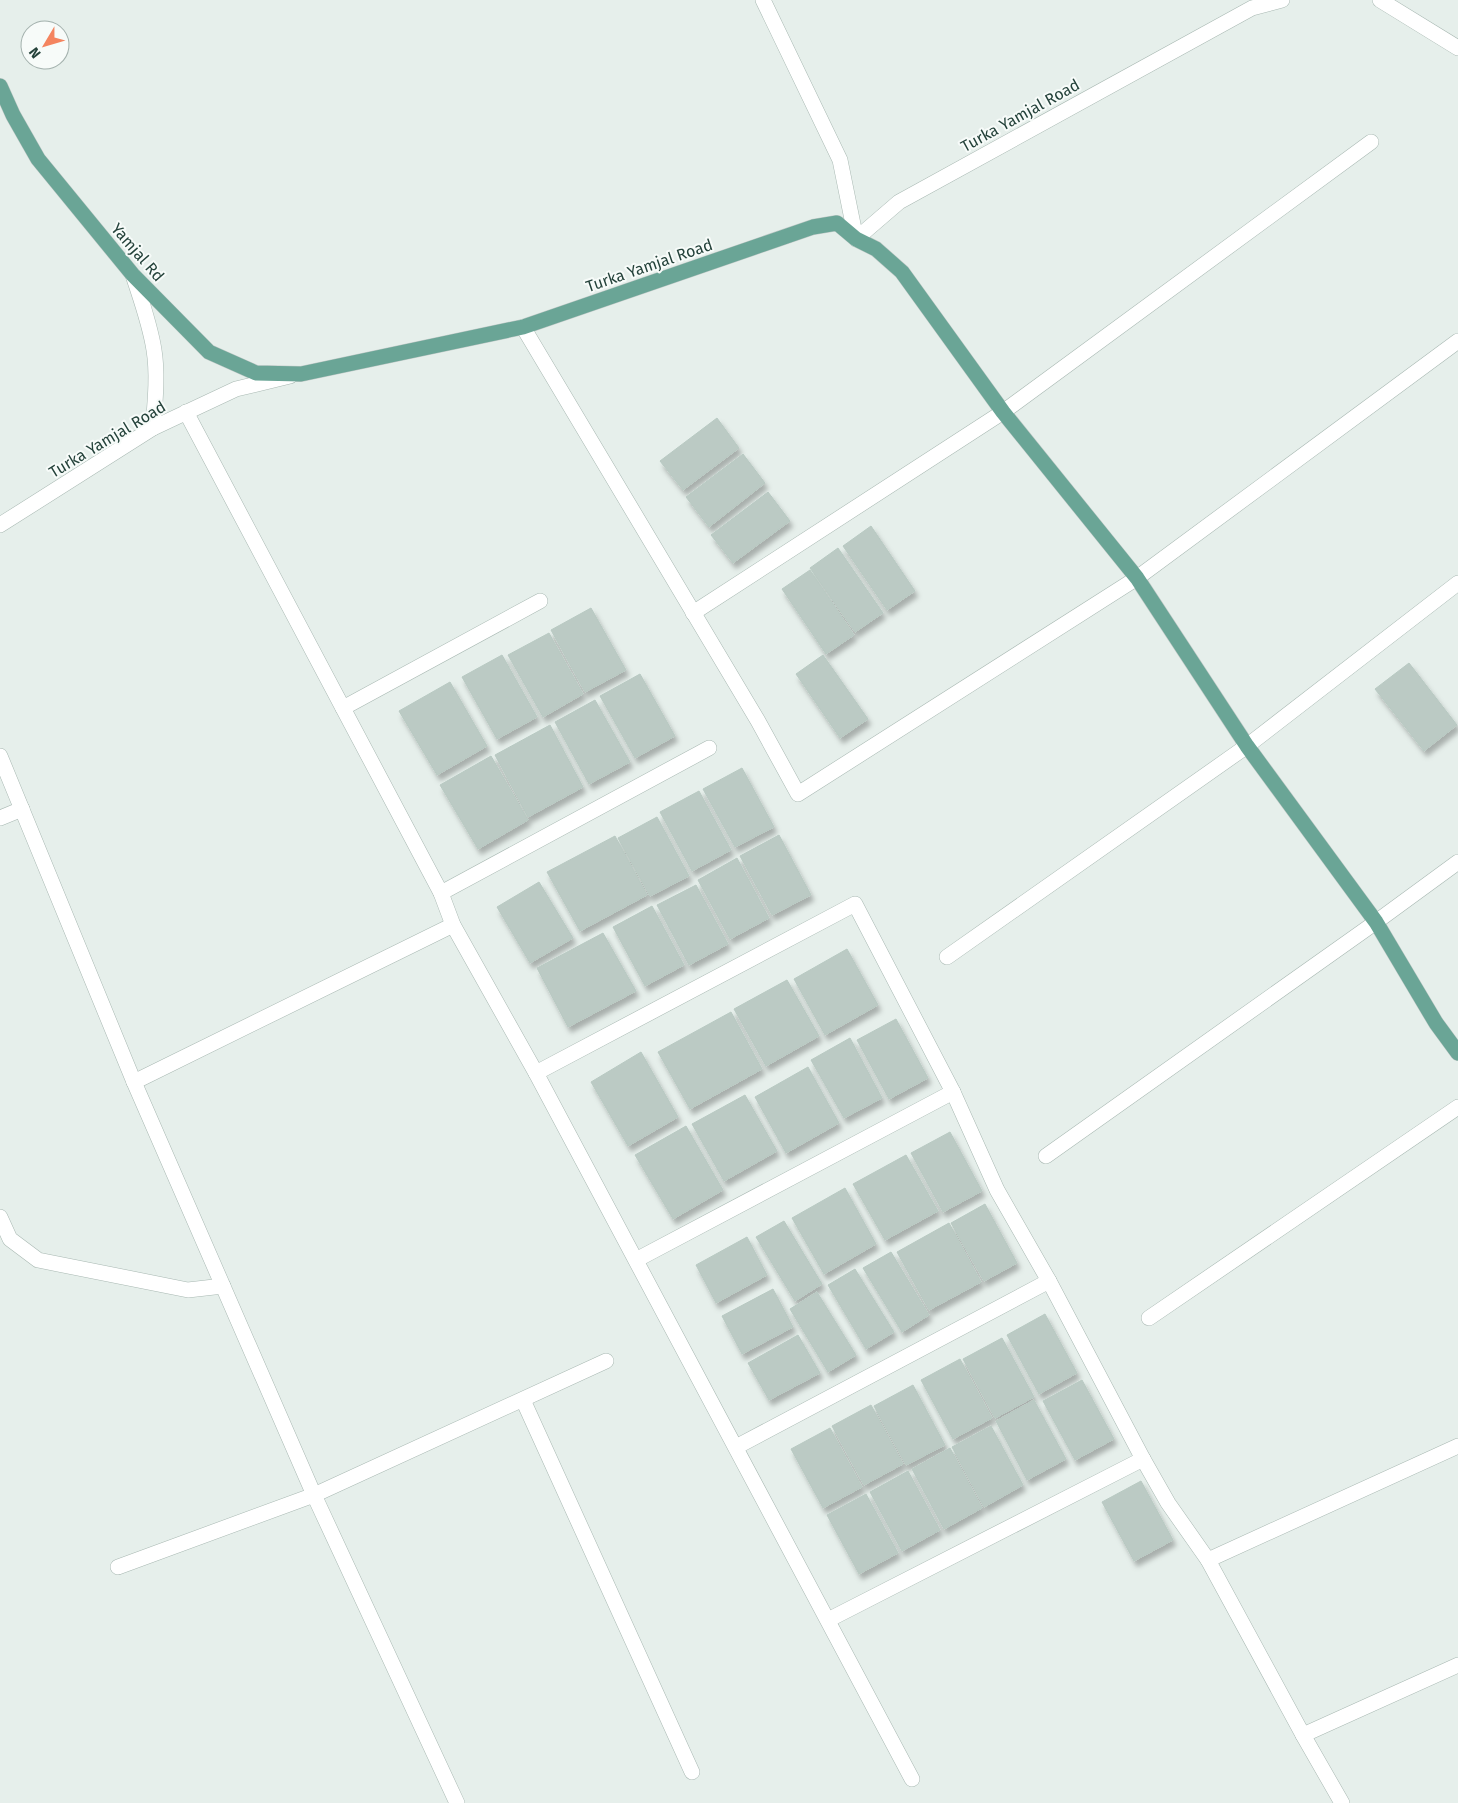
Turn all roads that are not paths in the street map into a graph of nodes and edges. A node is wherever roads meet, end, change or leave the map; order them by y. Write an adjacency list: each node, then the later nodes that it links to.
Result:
1 (763, 0): 7 (street)
2 (1282, 0): 7 (street, Turka Yamjal Road)
3 (1380, 0): 4 (street)
4 (1458, 48)
5 (0, 86): 8 (main road, Yamjal Rd)
6 (1371, 142): 13 (street)
7 (856, 239): 9 (main road, Turka Yamjal Road); 13 (main road)
8 (133, 275): 11 (main road, Yamjal Rd); 14 (street)
9 (523, 327): 11 (main road, Turka Yamjal Road); 19 (street)
10 (1458, 341): 16 (street)
11 (301, 374): 12 (street, Turka Yamjal Road)
12 (186, 412): 14 (street, Turka Yamjal Road); 20 (street)
13 (1003, 412): 16 (main road); 19 (street)
14 (153, 428): 15 (street, Turka Yamjal Road)
15 (0, 525)
16 (1137, 578): 19 (street); 21 (main road)
17 (1458, 583): 21 (street)
18 (540, 601): 20 (street)
19 (693, 613)
20 (343, 708): 27 (street)
21 (1248, 746): 28 (main road); 30 (street)
22 (709, 748): 27 (street)
23 (0, 756): 24 (street)
24 (22, 809): 25 (street); 33 (street)
25 (0, 818)
26 (1458, 862): 28 (street)
27 (441, 893): 29 (street)
28 (1376, 922): 31 (main road); 36 (street)
29 (453, 925): 32 (street); 33 (street)
30 (947, 958)
31 (1458, 1053)
32 (536, 1073): 34 (street); 38 (street)
33 (134, 1082): 40 (street)
34 (953, 1092): 38 (street); 39 (street)
35 (1458, 1108): 41 (street)
36 (1046, 1156)
37 (0, 1217): 40 (street)
38 (636, 1260): 45 (street)
39 (1049, 1281): 45 (street); 46 (street)
40 (223, 1286): 47 (street)
41 (1149, 1318)
42 (606, 1361): 43 (street)
43 (523, 1400): 47 (street); 53 (street)
44 (1458, 1446): 48 (street)
45 (736, 1447): 50 (street)
46 (1143, 1459): 48 (street); 50 (street)
47 (314, 1495): 49 (street); 56 (street)
48 (1208, 1560): 52 (street)
49 (118, 1566)
50 (828, 1620): 54 (street)
51 (1458, 1665): 52 (street)
52 (1302, 1735): 55 (street)
53 (692, 1772)
54 (912, 1779)
55 (1339, 1802)
56 (457, 1803)

